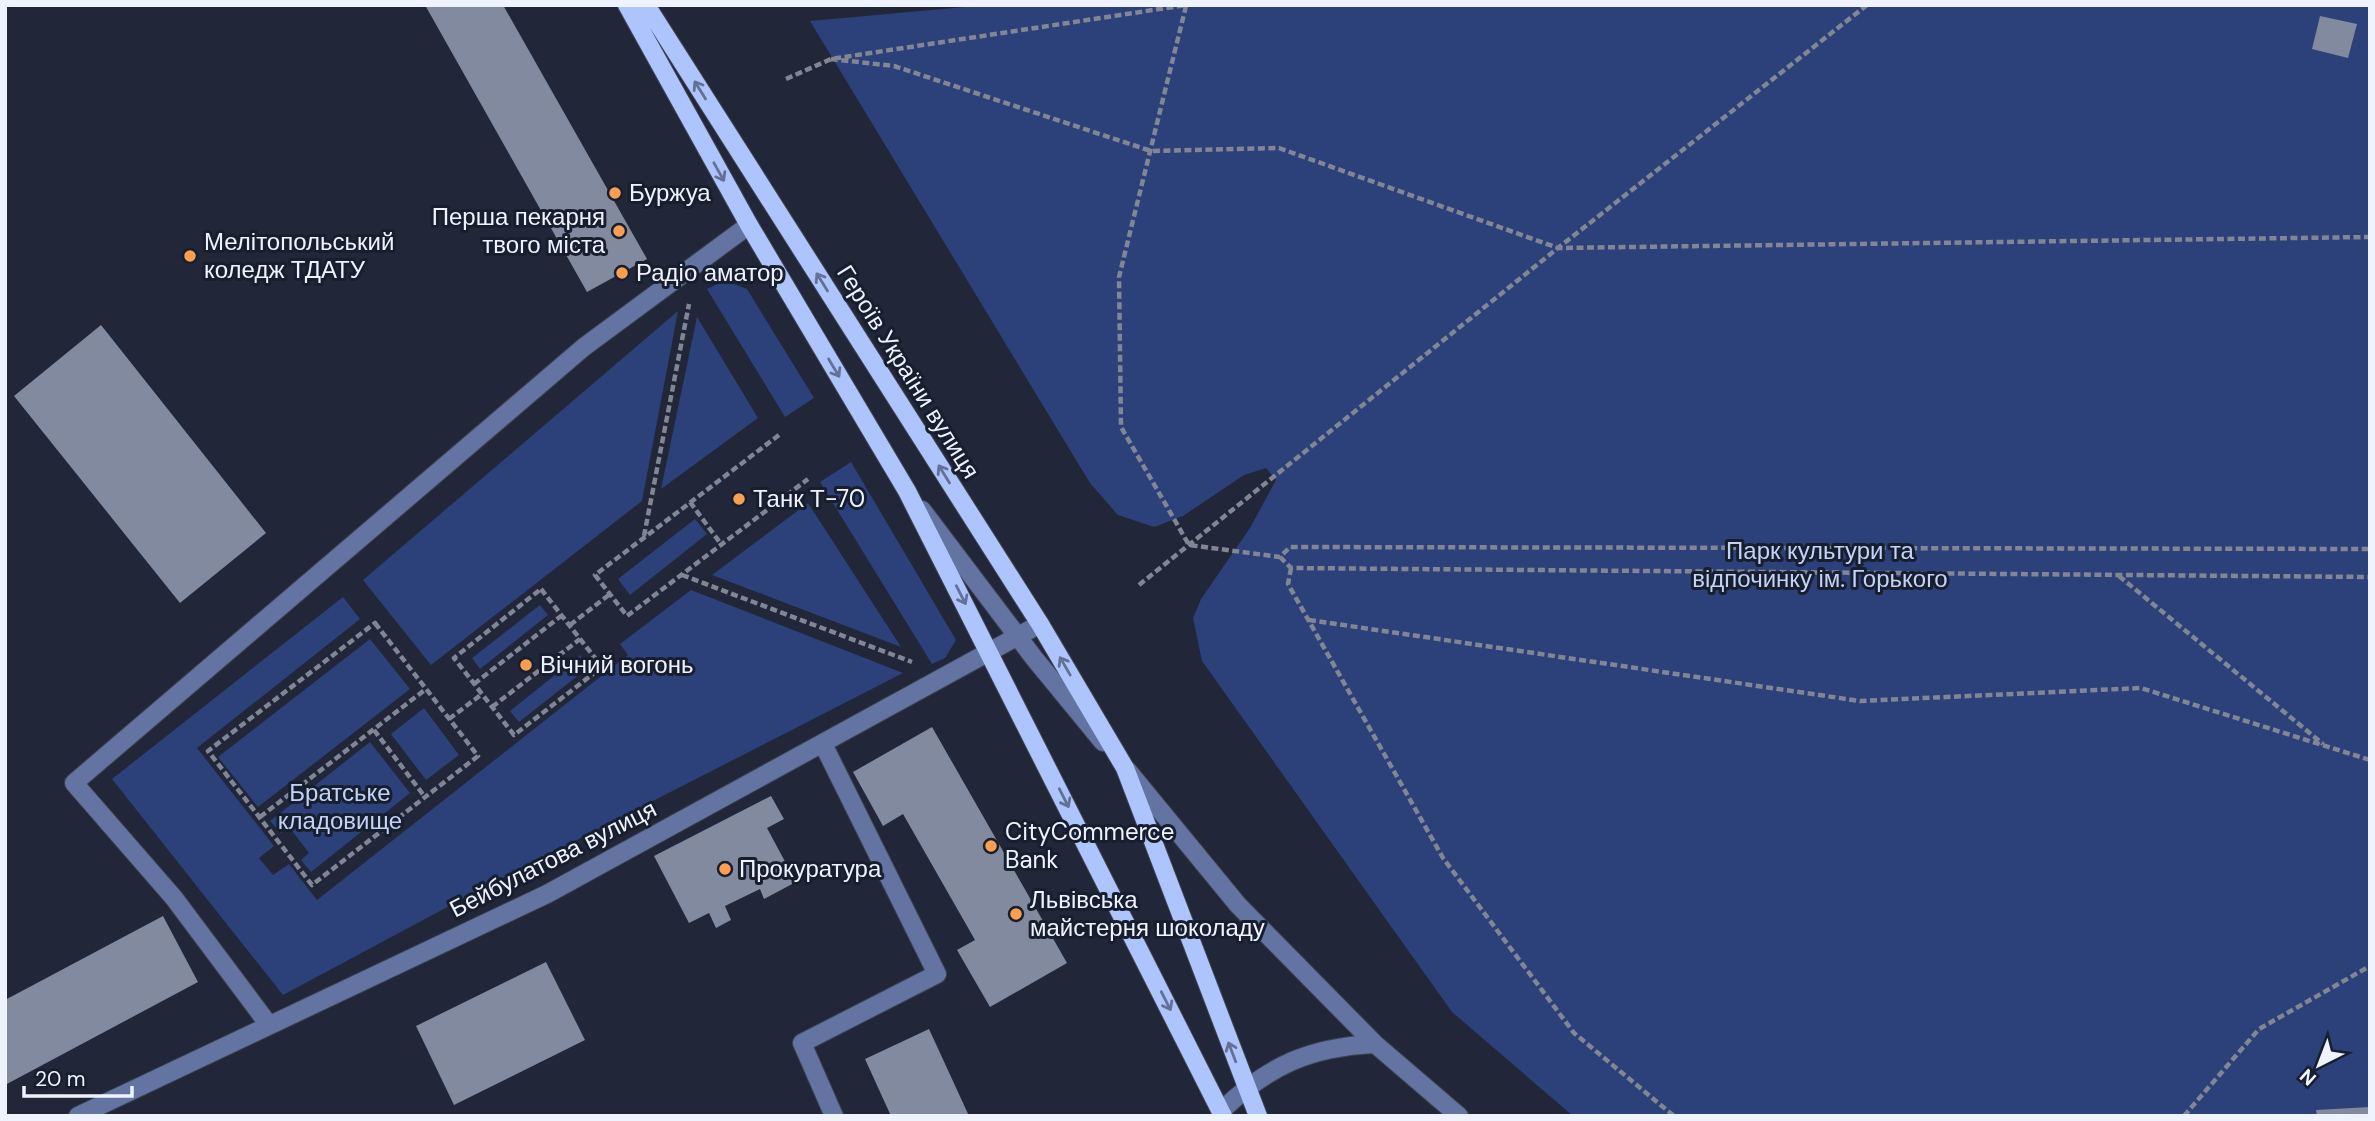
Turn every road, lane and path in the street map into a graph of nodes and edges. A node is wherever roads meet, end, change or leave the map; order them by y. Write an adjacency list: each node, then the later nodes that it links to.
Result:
1 (627, 5): 8 (main road, Героїв України вулиця, one-way to 8)
2 (646, 5): 29 (main road, Героїв України вулиця, one-way to 2)
3 (1187, 5): 5 (path); 7 (path)
4 (1867, 5): 10 (path)
5 (831, 59): 6 (path); 7 (path)
6 (786, 79)
7 (1151, 151): 10 (path); 18 (path)
8 (749, 225): 14 (main road, Героїв України вулиця, one-way to 14); 48 (street)
9 (2370, 237): 10 (path)
10 (1558, 248): 18 (path)
11 (691, 293): 16 (path)
12 (779, 435): 15 (path)
13 (808, 480): 17 (path)
14 (907, 491): 31 (street, Героїв України вулиця); 33 (main road, Героїв України вулиця, one-way to 33)
15 (690, 502): 16 (path); 17 (path)
16 (644, 537): 26 (path)
17 (721, 544): 22 (path)
18 (1189, 545): 20 (path); 25 (path)
19 (2370, 549): 20 (path)
20 (1280, 557): 21 (path)
21 (1290, 568): 23 (path); 28 (path)
22 (681, 575): 26 (path); 34 (path)
23 (2119, 575): 24 (path); 42 (path)
24 (2370, 578)
25 (1139, 586)
26 (610, 594): 30 (path)
27 (561, 616): 30 (path); 35 (path); 35 (path)
28 (1308, 620): 42 (path); 56 (path)
29 (1040, 624): 31 (street, Бейбулатова вулиця); 44 (main road, Героїв України вулиця, one-way to 29)
30 (569, 625): 32 (path)
31 (1018, 638): 33 (street, Бейбулатова вулиця); 44 (street, Героїв України вулиця)
32 (580, 639): 38 (path); 38 (path)
33 (991, 652): 41 (street, Бейбулатова вулиця); 51 (main road, Героїв України вулиця, one-way to 51)
34 (924, 667)
35 (473, 684): 37 (path)
36 (426, 689): 39 (path); 40 (path); 46 (path)
37 (482, 694): 38 (path); 39 (path)
38 (492, 707)
39 (449, 719): 45 (path)
40 (374, 730): 45 (path); 46 (path)
41 (822, 744): 48 (street, Бейбулатова вулиця); 53 (street)
42 (2327, 747): 43 (path)
43 (2370, 760)
44 (1125, 768): 49 (street); 50 (main road, Героїв України вулиця, one-way to 44)
45 (425, 797): 46 (path)
46 (260, 817)
47 (2370, 966): 57 (path)
48 (269, 1025): 52 (street, Бейбулатова вулиця)
49 (1374, 1044): 50 (street); 55 (street)
50 (1246, 1088): 51 (street); 54 (main road, Героїв України вулиця)
51 (1222, 1113)
52 (78, 1116)
53 (834, 1116)
54 (1258, 1116)
55 (1459, 1116)
56 (1674, 1116)
57 (2184, 1116)

